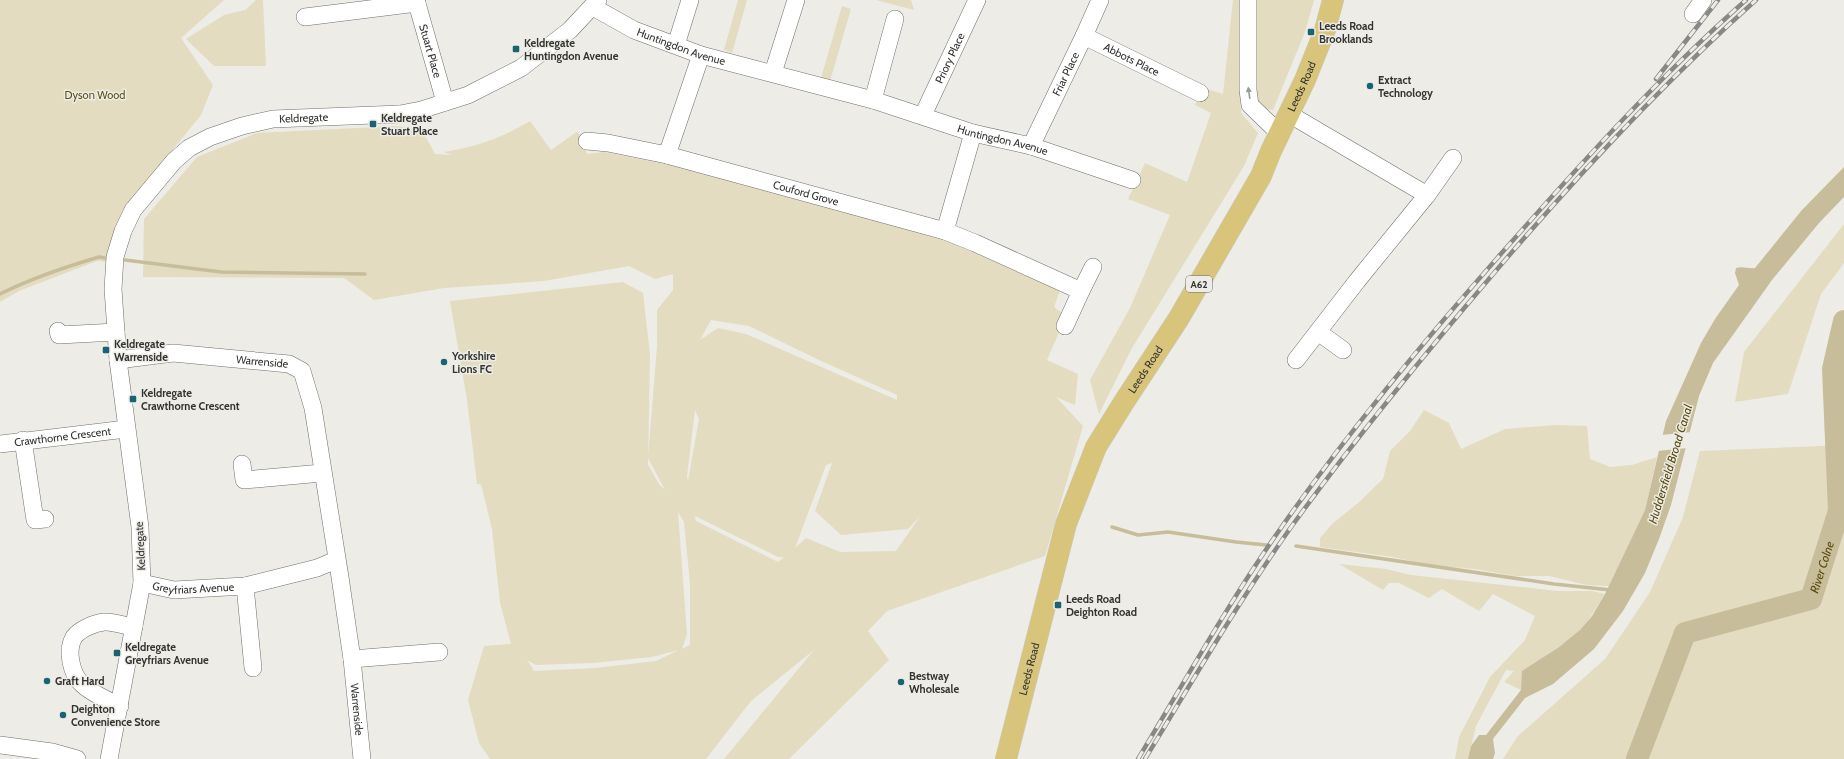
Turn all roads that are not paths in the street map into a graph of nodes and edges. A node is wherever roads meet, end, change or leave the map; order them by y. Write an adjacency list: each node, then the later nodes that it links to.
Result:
1 (690, 0): 14 (street)
2 (796, 0): 16 (street)
3 (977, 0): 21 (street, Priory Place)
4 (1100, 0): 13 (street, Friar Place)
5 (1248, 0): 23 (street, one-way to 5)
6 (1333, 0): 20 (main road, Leeds Road / A62)
7 (1703, 0): 10 (street)
8 (416, 2): 11 (street); 19 (street, Stuart Place)
9 (595, 4): 14 (street, Huntingdon Avenue); 19 (street, Keldregate)
10 (1693, 14)
11 (305, 17)
12 (895, 19): 18 (street)
13 (1084, 36): 17 (street, Abbots Place); 25 (street, Friar Place)
14 (676, 46): 15 (street, Huntingdon Avenue)
15 (701, 55): 16 (street, Huntingdon Avenue); 26 (street)
16 (774, 73): 18 (street, Huntingdon Avenue)
17 (1200, 93)
18 (873, 100): 21 (street, Huntingdon Avenue)
19 (445, 102): 35 (street, Keldregate)
20 (1289, 114): 23 (main road, Leeds Road / A62); 29 (street)
21 (923, 115): 22 (street, Huntingdon Avenue)
22 (974, 132): 25 (street, Huntingdon Avenue); 30 (street)
23 (1280, 134): 58 (main road, Leeds Road / A62)
24 (587, 141): 26 (street, Couford Grove)
25 (1030, 146): 28 (street, Huntingdon Avenue)
26 (667, 155): 30 (street, Couford Grove)
27 (1453, 158): 29 (street)
28 (1132, 180)
29 (1427, 195): 36 (street)
30 (945, 231): 32 (street, Couford Grove)
31 (1093, 267): 32 (street)
32 (1081, 291): 33 (street)
33 (1066, 326)
34 (58, 331): 35 (street)
35 (116, 332): 38 (street, Keldregate)
36 (1318, 332): 37 (street); 39 (street)
37 (1343, 350)
38 (118, 360): 40 (street, Keldregate); 44 (street, Warrenside)
39 (1296, 360)
40 (126, 429): 41 (street, Crawthorne Crescent); 47 (street, Keldregate)
41 (23, 440): 42 (street, Crawthorne Crescent); 45 (street)
42 (0, 444)
43 (242, 464): 44 (street)
44 (322, 473): 46 (street, Warrenside)
45 (35, 521)
46 (336, 560): 48 (street, Greyfriars Avenue); 51 (street, Warrenside)
47 (142, 583): 48 (street, Greyfriars Avenue); 49 (street, Keldregate)
48 (245, 586): 52 (street, Greyfriars Avenue)
49 (134, 628): 53 (street, Keldregate); 53 (street)
50 (439, 652): 51 (street)
51 (352, 659): 57 (street, Warrenside)
52 (253, 668)
53 (120, 706): 56 (street, Keldregate)
54 (0, 745): 55 (street)
55 (77, 759)
56 (108, 759)
57 (362, 759)
58 (1006, 759)

